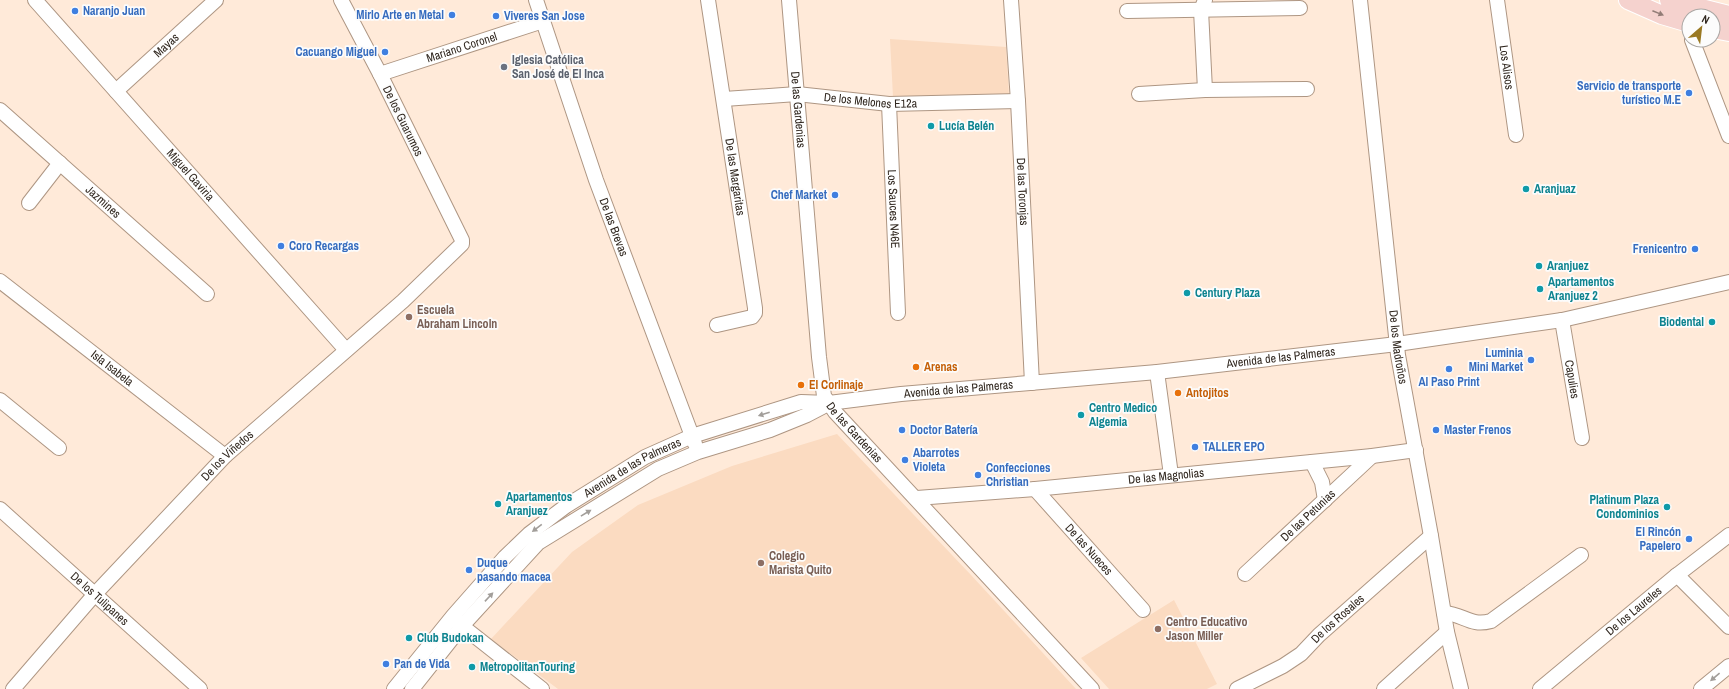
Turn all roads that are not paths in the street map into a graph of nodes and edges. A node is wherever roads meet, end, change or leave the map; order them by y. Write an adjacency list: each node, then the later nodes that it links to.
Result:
1 (35, 0): 22 (street, Miguel Gaviria)
2 (216, 0): 22 (street, Mayas)
3 (341, 0): 19 (street, De los Guarumos)
4 (536, 0): 17 (street, De las Brevas)
5 (708, 0): 25 (street, De las Margaritas)
6 (789, 0): 23 (street, De las Gardenias)
7 (1011, 0): 26 (street, De las Toronjas)
8 (1360, 0): 40 (street, De los Madroños)
9 (1497, 0): 29 (street, Los Alisos)
10 (1628, 0): 16 (main road, one-way to 16)
11 (1669, 0): 14 (main road)
12 (1203, 5): 13 (street); 15 (street); 21 (street)
13 (1300, 8)
14 (1704, 8)
15 (1127, 11)
16 (1681, 20)
17 (543, 21): 19 (street, Mariano Coronel); 46 (street, De las Brevas)
18 (1695, 48): 30 (street)
19 (380, 74): 33 (street, De los Guarumos)
20 (1307, 89): 21 (street)
21 (1205, 90): 24 (street)
22 (116, 91): 41 (street, Miguel Gaviria)
23 (797, 94): 25 (street, De los Melones E12a); 27 (street, De los Melones E12a); 45 (street, De las Gardenias)
24 (1139, 94)
25 (724, 99): 39 (street, De las Margaritas)
26 (1018, 101): 27 (street, De los Melones E12a); 43 (street, De las Toronjas)
27 (889, 104): 37 (street, Los Sauces N46E)
28 (0, 110): 31 (street, Jazmines)
29 (1516, 135)
30 (1729, 136)
31 (60, 163): 32 (street); 36 (street, Jazmines)
32 (29, 203)
33 (462, 244): 41 (street, De los Viñedos)
34 (0, 281): 51 (street, Isla Isabela)
35 (1729, 282): 38 (street, Avenida de las Palmeras)
36 (207, 294)
37 (898, 313)
38 (1562, 320): 40 (street, Avenida de las Palmeras); 47 (street, Capulies)
39 (717, 325)
40 (1397, 344): 42 (street, Avenida de las Palmeras); 49 (street, De los Madroños)
41 (346, 350): 51 (street, De los Viñedos)
42 (1157, 372): 43 (street, Avenida de las Palmeras); 54 (street)
43 (1032, 384): 45 (street, Avenida de las Palmeras)
44 (1, 402): 48 (street)
45 (829, 403): 46 (street, Avenida de las Palmeras, one-way to 46); 50 (street, Avenida de las Palmeras); 56 (street, De las Gardenias)
46 (692, 436): 50 (street, De las Brevas); 67 (street, Avenida de las Palmeras, one-way to 67)
47 (1582, 438)
48 (59, 448)
49 (1416, 450): 52 (street, De las Magnolias); 60 (street, De los Madroños)
50 (698, 452): 67 (street, Avenida de las Palmeras, one-way to 50)
51 (224, 456): 64 (street, De los Viñedos)
52 (1372, 456): 53 (street, De las Magnolias); 57 (street, De las Petunias)
53 (1312, 462): 54 (street, De las Magnolias); 57 (street)
54 (1171, 475): 55 (street, De las Magnolias)
55 (1035, 489): 56 (street, De las Magnolias); 65 (street, De las Nueces)
56 (917, 498): 76 (street, De las Gardenias)
57 (1325, 500): 62 (street, De las Petunias)
58 (0, 509): 64 (street, De los Tulipanes)
59 (1729, 535): 63 (street, De los Laureles)
60 (1432, 536): 66 (street, De los Madroños); 77 (street, De los Rosales)
61 (1581, 555): 66 (street)
62 (1245, 574)
63 (1677, 575): 68 (street); 80 (street, De los Laureles)
64 (95, 594): 71 (street, De los Viñedos); 72 (street, De los Tulipanes)
65 (1142, 610)
66 (1444, 613): 69 (street, De los Madroños)
67 (458, 621): 73 (street, Avenida de las Palmeras); 74 (street, Avenida de las Palmeras); 75 (street)
68 (1729, 627)
69 (1447, 632): 78 (street); 79 (street, De los Madroños)
70 (1729, 666): 81 (street, one-way to 81)
71 (13, 689)
72 (200, 689)
73 (394, 689)
74 (412, 689)
75 (542, 689)
76 (1092, 689)
77 (1237, 689)
78 (1384, 689)
79 (1461, 689)
80 (1540, 689)
81 (1701, 689)

